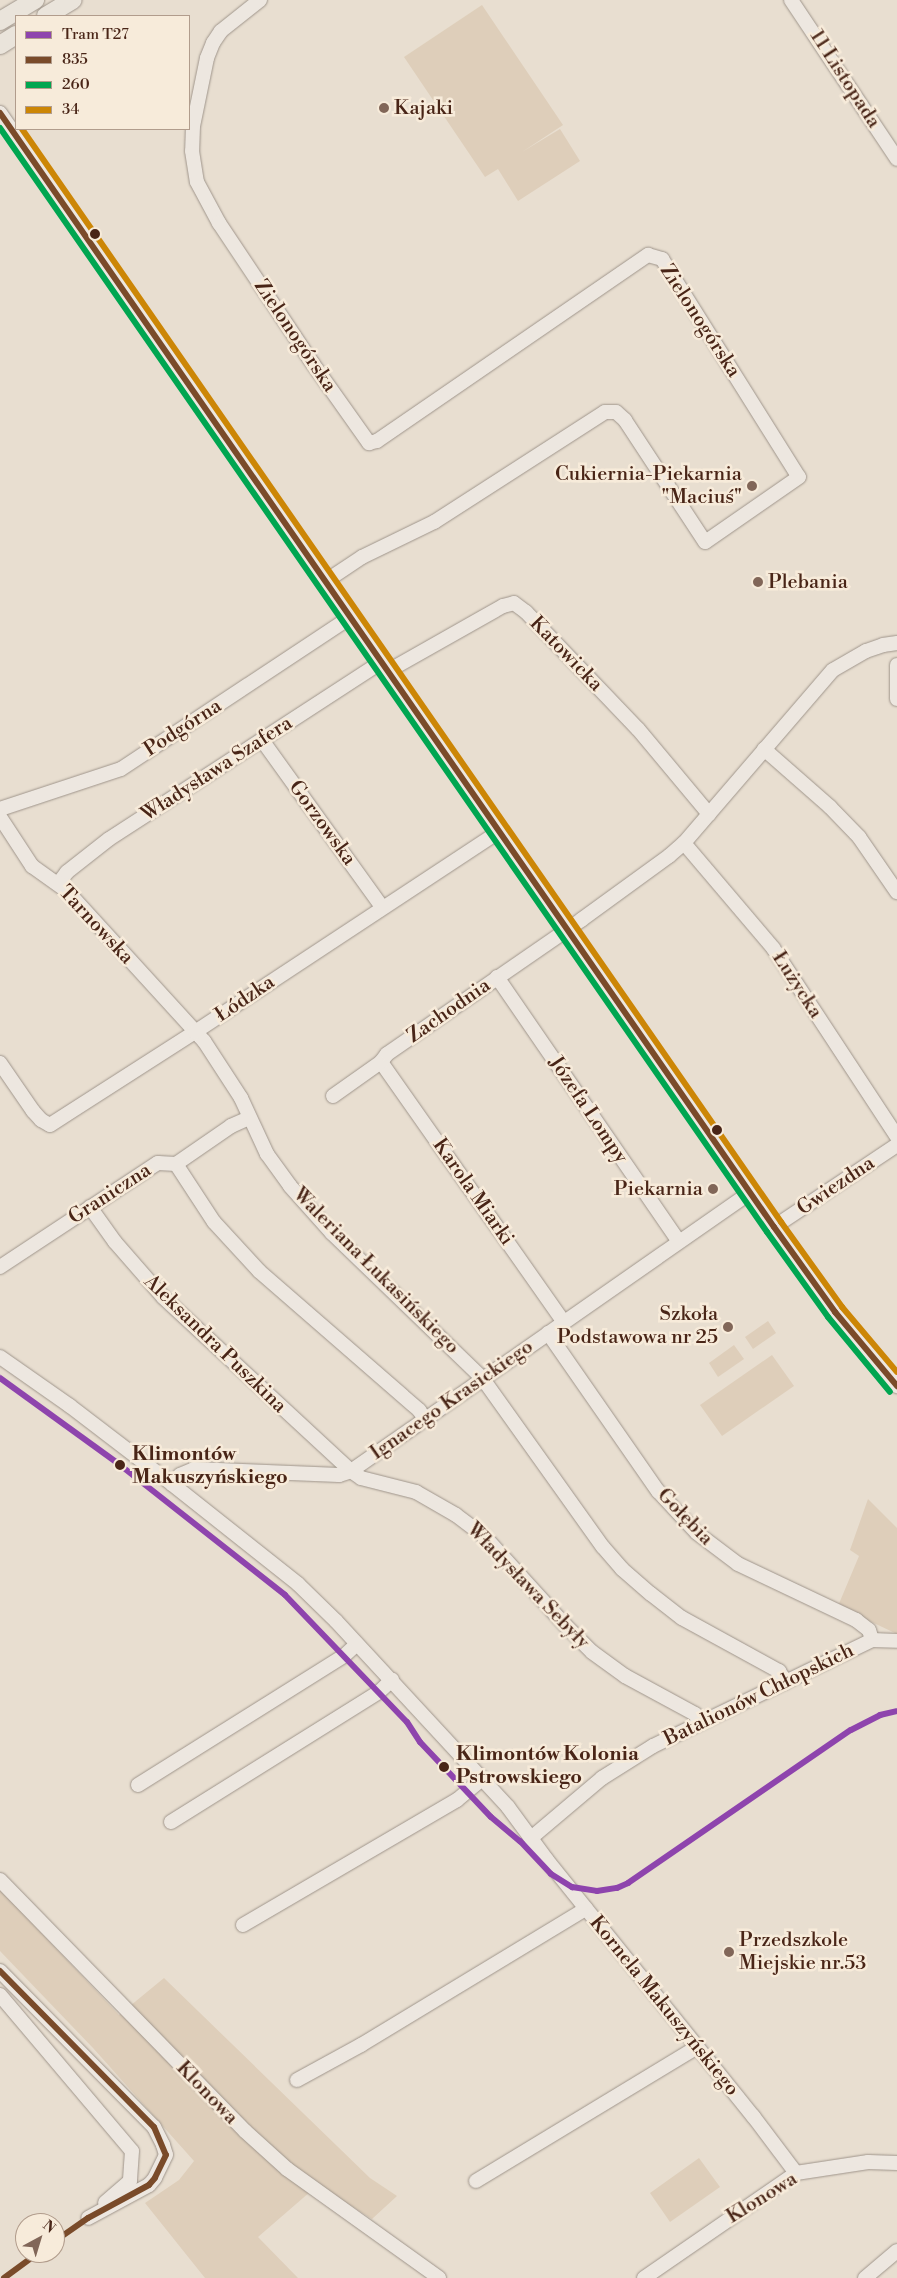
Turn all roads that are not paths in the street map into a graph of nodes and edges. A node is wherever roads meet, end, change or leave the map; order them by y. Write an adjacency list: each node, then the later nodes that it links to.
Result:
1 (35, 0): 6 (main road)
2 (73, 0): 5 (main road)
3 (260, 0): 11 (street, Zielonogórska)
4 (792, 0): 10 (street, 11 Listopada)
5 (48, 15)
6 (0, 22)
7 (15, 36): 8 (main road)
8 (0, 45)
9 (0, 113): 11 (street)
10 (897, 160)
11 (326, 581): 12 (street)
12 (351, 618): 15 (street); 19 (street, Podgórna)
13 (897, 643): 18 (street, Zachodnia)
14 (897, 665): 16 (street)
15 (385, 666): 17 (street, Władysława Szafera); 20 (street, Katowicka); 22 (street)
16 (897, 699)
17 (262, 740): 24 (street, Władysława Szafera); 26 (street, Gorzowska)
18 (764, 750): 20 (street, Zachodnia); 25 (street)
19 (0, 809)
20 (709, 814): 23 (street, Zachodnia)
21 (0, 817): 24 (street, Tarnowska)
22 (500, 831): 26 (street, Łódzka); 27 (street)
23 (684, 843): 27 (street, Zachodnia); 34 (street, Łużycka)
24 (58, 884): 29 (street, Tarnowska)
25 (897, 892)
26 (382, 907): 29 (street, Łódzka)
27 (567, 928): 28 (street, Zachodnia); 37 (street)
28 (497, 978): 30 (street, Zachodnia); 40 (street, Józefa Lompy)
29 (195, 1032): 31 (street, Łódzka); 33 (street, Waleriana Łukasińskiego)
30 (382, 1062): 32 (street, Zachodnia); 42 (street, Karola Miarki)
31 (1, 1068)
32 (333, 1096)
33 (249, 1118): 36 (street, Graniczna); 45 (street, Waleriana Łukasińskiego)
34 (897, 1137)
35 (897, 1145): 39 (street, Gwiezdna)
36 (176, 1164): 38 (street, Graniczna); 47 (street)
37 (750, 1192): 39 (street); 40 (street, Ignacego Krasickiego)
38 (90, 1207): 41 (street, Graniczna); 48 (street, Aleksandra Puszkina)
39 (774, 1227): 46 (street)
40 (679, 1242): 42 (street, Ignacego Krasickiego)
41 (0, 1267)
42 (564, 1322): 43 (street, Ignacego Krasickiego)
43 (548, 1333): 45 (street, Ignacego Krasickiego); 50 (street, Gołębia)
44 (0, 1357): 49 (street, Kornela Makuszyńskiego)
45 (483, 1379): 47 (street, Ignacego Krasickiego); 54 (street, Waleriana Łukasińskiego)
46 (897, 1386)
47 (425, 1419): 48 (street, Ignacego Krasickiego)
48 (351, 1471): 49 (street); 55 (street, Władysława Sebyły)
49 (172, 1484): 52 (street, Kornela Makuszyńskiego)
50 (872, 1640): 51 (street, Batalionów Chłopskich); 54 (street, Batalionów Chłopskich)
51 (897, 1641)
52 (357, 1644): 53 (street, Kornela Makuszyńskiego); 57 (street)
53 (392, 1680): 56 (street, Kornela Makuszyńskiego); 58 (street)
54 (785, 1682): 55 (street, Batalionów Chłopskich)
55 (700, 1722): 59 (street, Batalionów Chłopskich)
56 (483, 1778): 59 (street, Kornela Makuszyńskiego); 62 (street)
57 (138, 1784)
58 (171, 1822)
59 (532, 1838): 61 (street, Kornela Makuszyńskiego)
60 (0, 1880): 71 (street, Klonowa)
61 (586, 1909): 65 (street, Kornela Makuszyńskiego); 66 (street)
62 (243, 1925)
63 (0, 1971): 64 (street)
64 (0, 1995)
65 (697, 2047): 68 (street, Kornela Makuszyńskiego); 69 (street)
66 (297, 2080)
67 (897, 2163): 68 (street, Klonowa)
68 (796, 2174): 72 (street, Klonowa)
69 (476, 2181)
70 (897, 2252): 73 (street)
71 (439, 2278)
72 (644, 2278)
73 (865, 2278)

